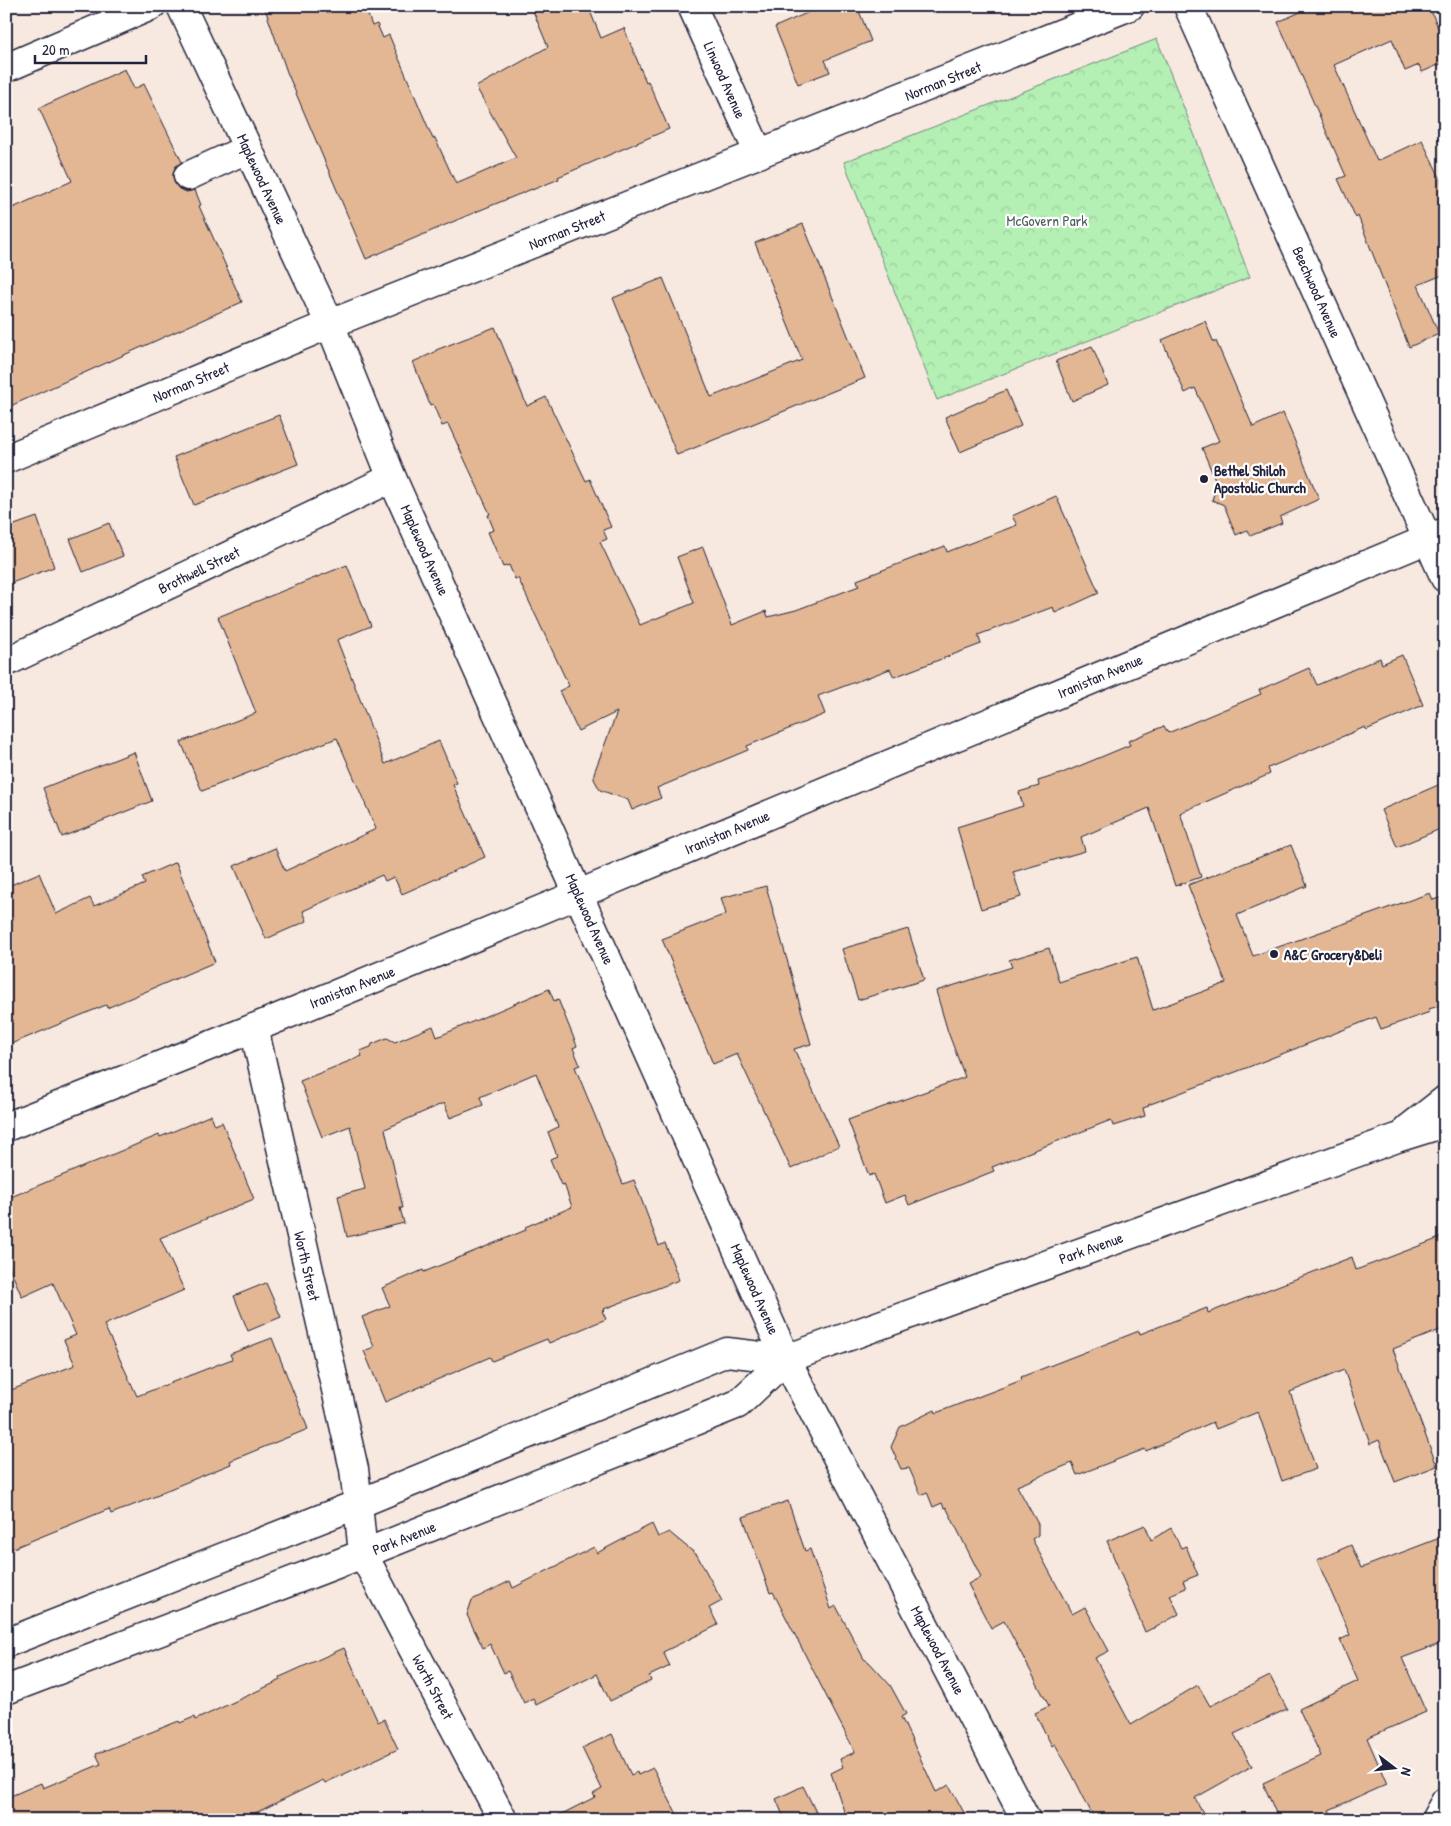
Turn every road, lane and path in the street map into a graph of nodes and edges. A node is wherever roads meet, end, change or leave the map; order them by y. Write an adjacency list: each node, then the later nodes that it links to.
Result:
1 (151, 6): 6 (street)
2 (181, 6): 7 (street, Maplewood Avenue)
3 (692, 6): 8 (street, Linwood Avenue)
4 (1130, 6): 8 (street, Norman Street)
5 (1188, 6): 13 (street, Beechwood Avenue)
6 (6, 68)
7 (247, 149): 9 (street); 10 (street, Maplewood Avenue)
8 (759, 154): 10 (street, Norman Street)
9 (188, 176)
10 (330, 324): 11 (street, Norman Street); 12 (street, Maplewood Avenue)
11 (7, 455)
12 (392, 478): 15 (street, Brothwell Street); 16 (street, Maplewood Avenue)
13 (1436, 536): 14 (street, Beechwood Avenue); 16 (street, Iranistan Avenue)
14 (1445, 578)
15 (6, 662)
16 (579, 894): 17 (street, Iranistan Avenue); 22 (street, Maplewood Avenue)
17 (254, 1028): 20 (street, Iranistan Avenue); 23 (street, Worth Street)
18 (1445, 1100): 21 (street, Park Avenue)
19 (1445, 1124): 21 (street, Park Avenue)
20 (6, 1127)
21 (1397, 1138): 22 (street, Park Avenue)
22 (786, 1358): 23 (street, Park Avenue); 24 (street, Park Avenue); 29 (street, Maplewood Avenue)
23 (358, 1504): 24 (street, Worth Street); 25 (street, Park Avenue)
24 (363, 1554): 26 (street, Park Avenue); 28 (street, Worth Street)
25 (6, 1643)
26 (6, 1690)
27 (1445, 1802): 30 (street)
28 (503, 1820)
29 (1026, 1820)
30 (1435, 1820)

